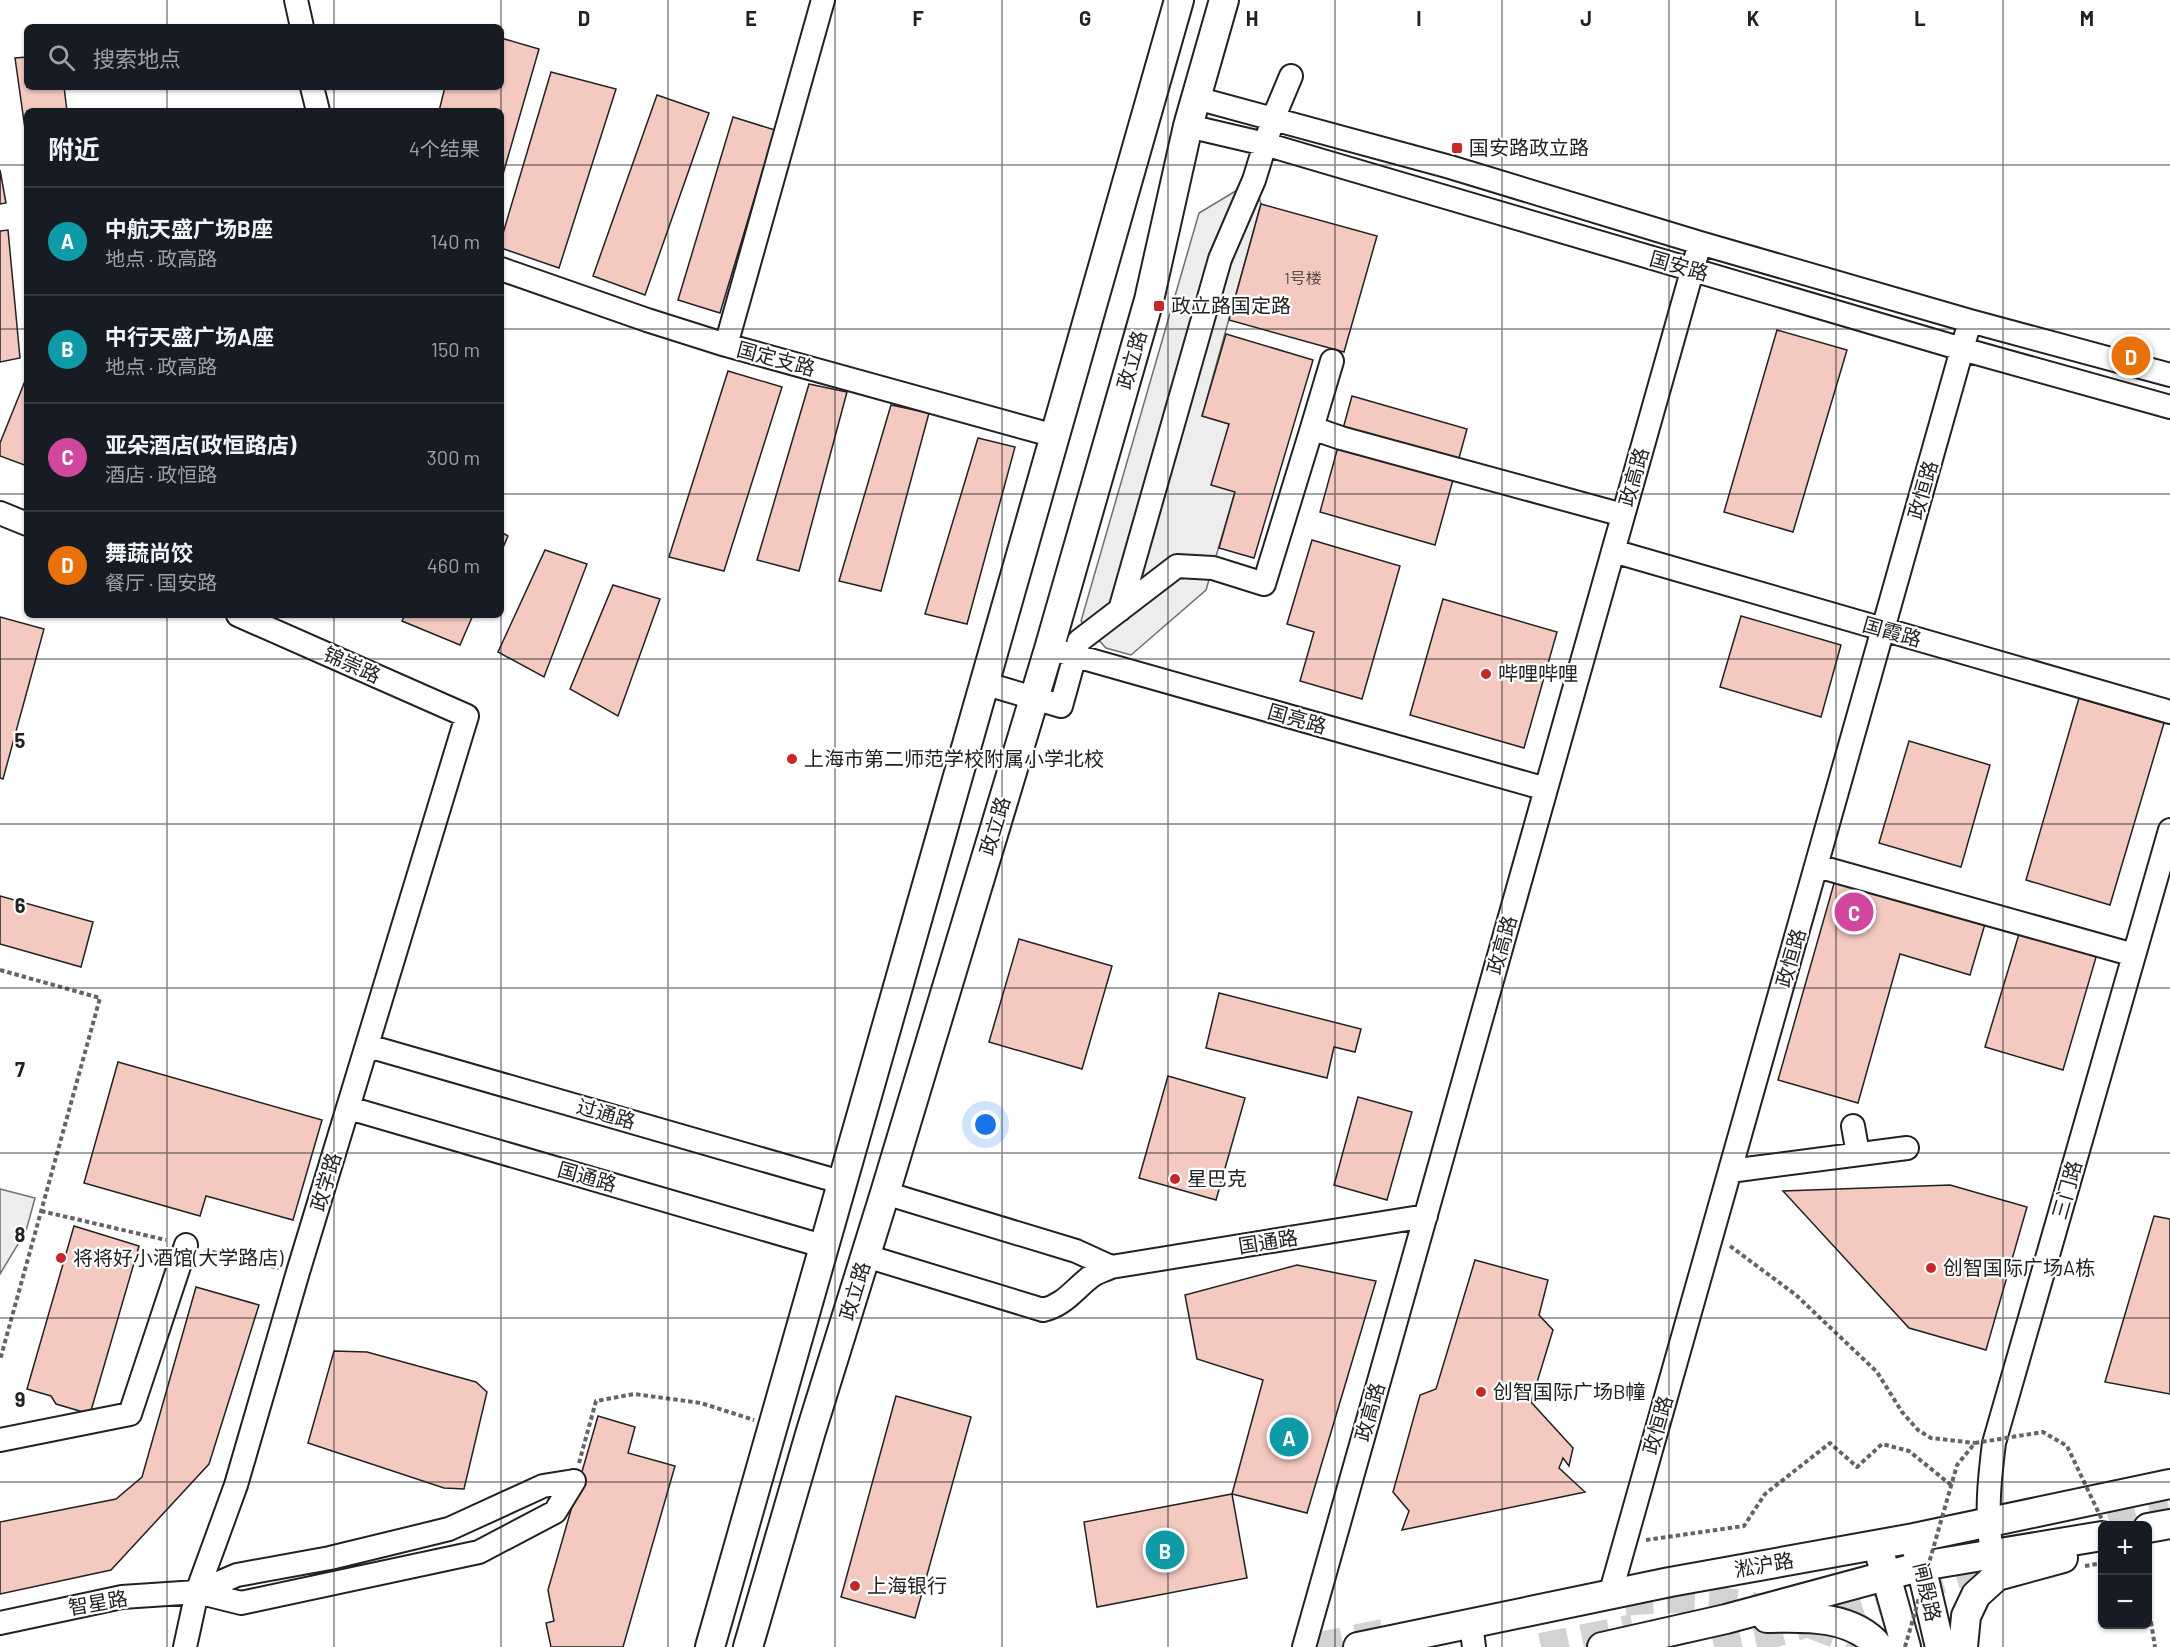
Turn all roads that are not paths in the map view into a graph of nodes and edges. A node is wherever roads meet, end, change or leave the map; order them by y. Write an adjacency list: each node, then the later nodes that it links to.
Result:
1 (296, 0): 5 (street)
2 (823, 0): 17 (street)
3 (1179, 0): 23 (main road, 政立路)
4 (1224, 0): 8 (main road, 政立路)
5 (301, 24)
6 (1291, 76): 10 (street)
7 (313, 90): 9 (street)
8 (1196, 98): 10 (street, 国安路); 11 (main road, 政立路)
9 (317, 108)
10 (1273, 119): 12 (street); 13 (street, 国安路)
11 (1188, 126): 12 (street, 国安路); 31 (main road, 政立路)
12 (1265, 144): 15 (street, 国安路); 28 (street)
13 (1700, 243): 15 (street, 政高路); 16 (street, 国安路)
14 (504, 270): 17 (street, 国定支路)
15 (1693, 270): 18 (street, 国安路); 25 (street, 政高路)
16 (1970, 321): 18 (street, 政恒路); 20 (street, 国安路)
17 (726, 345): 23 (street, 国定支路)
18 (1962, 349): 21 (street, 国安路); 30 (street, 政恒路)
19 (1332, 361): 22 (street)
20 (2170, 375)
21 (2170, 407)
22 (1312, 428): 25 (street); 28 (street)
23 (1055, 436): 32 (main road, 政立路)
24 (0, 513): 26 (street)
25 (1623, 515): 27 (street, 政高路)
26 (24, 524)
27 (1613, 551): 30 (street, 国霞路); 36 (street, 政高路)
28 (1120, 610): 31 (street)
29 (244, 618): 35 (street, 锦崇路)
30 (1884, 629): 34 (street, 国霞路); 38 (street, 政恒路)
31 (1062, 652): 33 (main road, 政立路); 36 (street, 国亮路)
32 (983, 683): 33 (street); 46 (main road, 政立路)
33 (1034, 697): 47 (main road, 政立路)
34 (2170, 712)
35 (466, 716): 40 (street, 政学路)
36 (1546, 789): 48 (street, 政高路)
37 (2170, 830): 39 (street, 三门路)
38 (1817, 866): 39 (street); 45 (street, 政恒路)
39 (2134, 956): 55 (street, 三门路)
40 (368, 1046): 41 (street, 政学路); 46 (street, 过通路)
41 (349, 1108): 50 (street, 国通路); 65 (street, 政学路)
42 (1853, 1126): 44 (street)
43 (1906, 1148): 44 (street)
44 (1858, 1154): 45 (street)
45 (1730, 1171): 66 (street, 政恒路)
46 (844, 1183): 50 (main road, 政立路)
47 (885, 1193): 51 (main road, 政立路); 52 (street)
48 (1426, 1216): 52 (street, 国通路); 73 (street, 政高路)
49 (186, 1245): 53 (street)
50 (826, 1247): 71 (main road, 政立路)
51 (866, 1256): 52 (street, 国通路); 72 (main road, 政立路)
52 (1111, 1267)
53 (0, 1440)
54 (2170, 1484): 55 (main road, 淞沪路)
55 (1987, 1521): 59 (main road, 淞沪路); 62 (street, 三门路)
56 (2170, 1524): 57 (main road)
57 (2152, 1527)
58 (2098, 1537): 62 (main road, 淞沪路)
59 (1914, 1538): 60 (main road, 淞沪路); 63 (main road, 闸殷路)
60 (1877, 1545): 64 (main road, 闸殷路); 66 (main road, 淞沪路)
61 (2098, 1547): 79 (main road)
62 (1992, 1554): 63 (main road, 淞沪路)
63 (1922, 1566): 64 (main road, 淞沪路); 78 (main road, 闸殷路)
64 (1886, 1574): 67 (main road, 淞沪路); 77 (main road, 闸殷路)
65 (197, 1592): 65 (street); 68 (street, 智星路); 70 (street, 政学路)
66 (1610, 1595): 69 (main road, 淞沪路)
67 (1726, 1619): 75 (main road, 淞沪路); 76 (main road)
68 (0, 1623)
69 (1473, 1635): 74 (main road, 淞沪路)
70 (185, 1647)
71 (710, 1647)
72 (748, 1647)
73 (1304, 1647)
74 (1358, 1647)
75 (1602, 1647)
76 (1879, 1647)
77 (1905, 1647)
78 (1940, 1647)
79 (1963, 1647)

